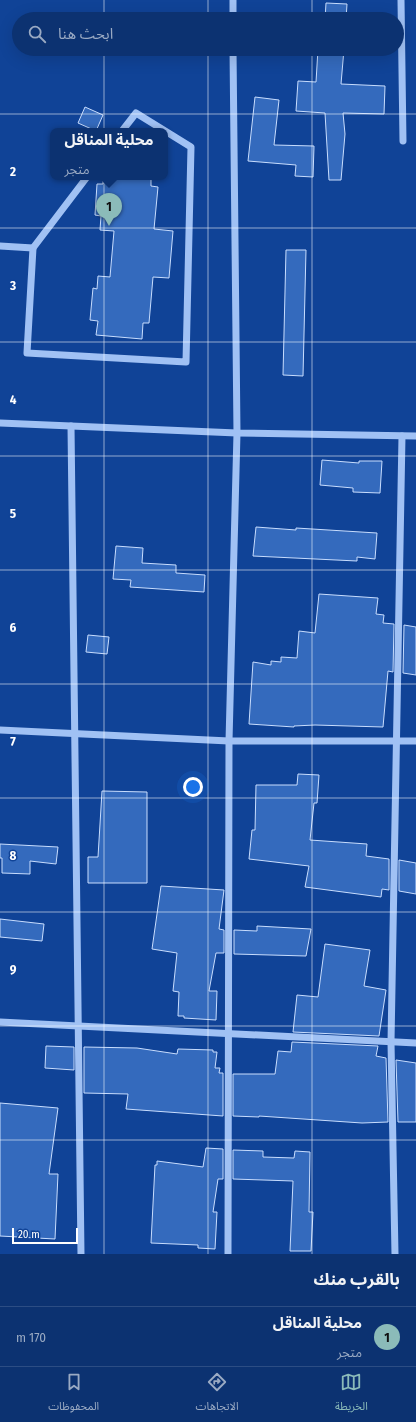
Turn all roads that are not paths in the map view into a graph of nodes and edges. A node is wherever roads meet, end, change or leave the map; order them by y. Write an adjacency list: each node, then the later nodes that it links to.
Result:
1 (233, 0): 3 (street)
2 (401, 0): 4 (street)
3 (233, 12)
4 (401, 12)
5 (233, 56): 16 (street)
6 (402, 56): 10 (street)
7 (124, 128): 8 (street)
8 (160, 128)
9 (168, 133): 13 (street)
10 (403, 141)
11 (85, 180): 13 (street)
12 (0, 246): 13 (street)
13 (33, 248)
14 (0, 423): 15 (street)
15 (72, 426): 16 (street); 20 (street)
16 (237, 433): 17 (street); 21 (street)
17 (402, 436): 18 (street); 22 (street)
18 (416, 436)
19 (0, 730): 20 (street)
20 (75, 734): 21 (street); 25 (street)
21 (229, 741): 22 (street); 26 (street)
22 (397, 741): 23 (street); 27 (street)
23 (416, 741)
24 (0, 1022): 25 (street)
25 (78, 1027): 26 (street); 29 (street)
26 (229, 1034): 27 (street); 30 (street)
27 (391, 1042): 28 (street); 31 (street)
28 (416, 1043)
29 (81, 1254)
30 (228, 1254)
31 (395, 1254)

